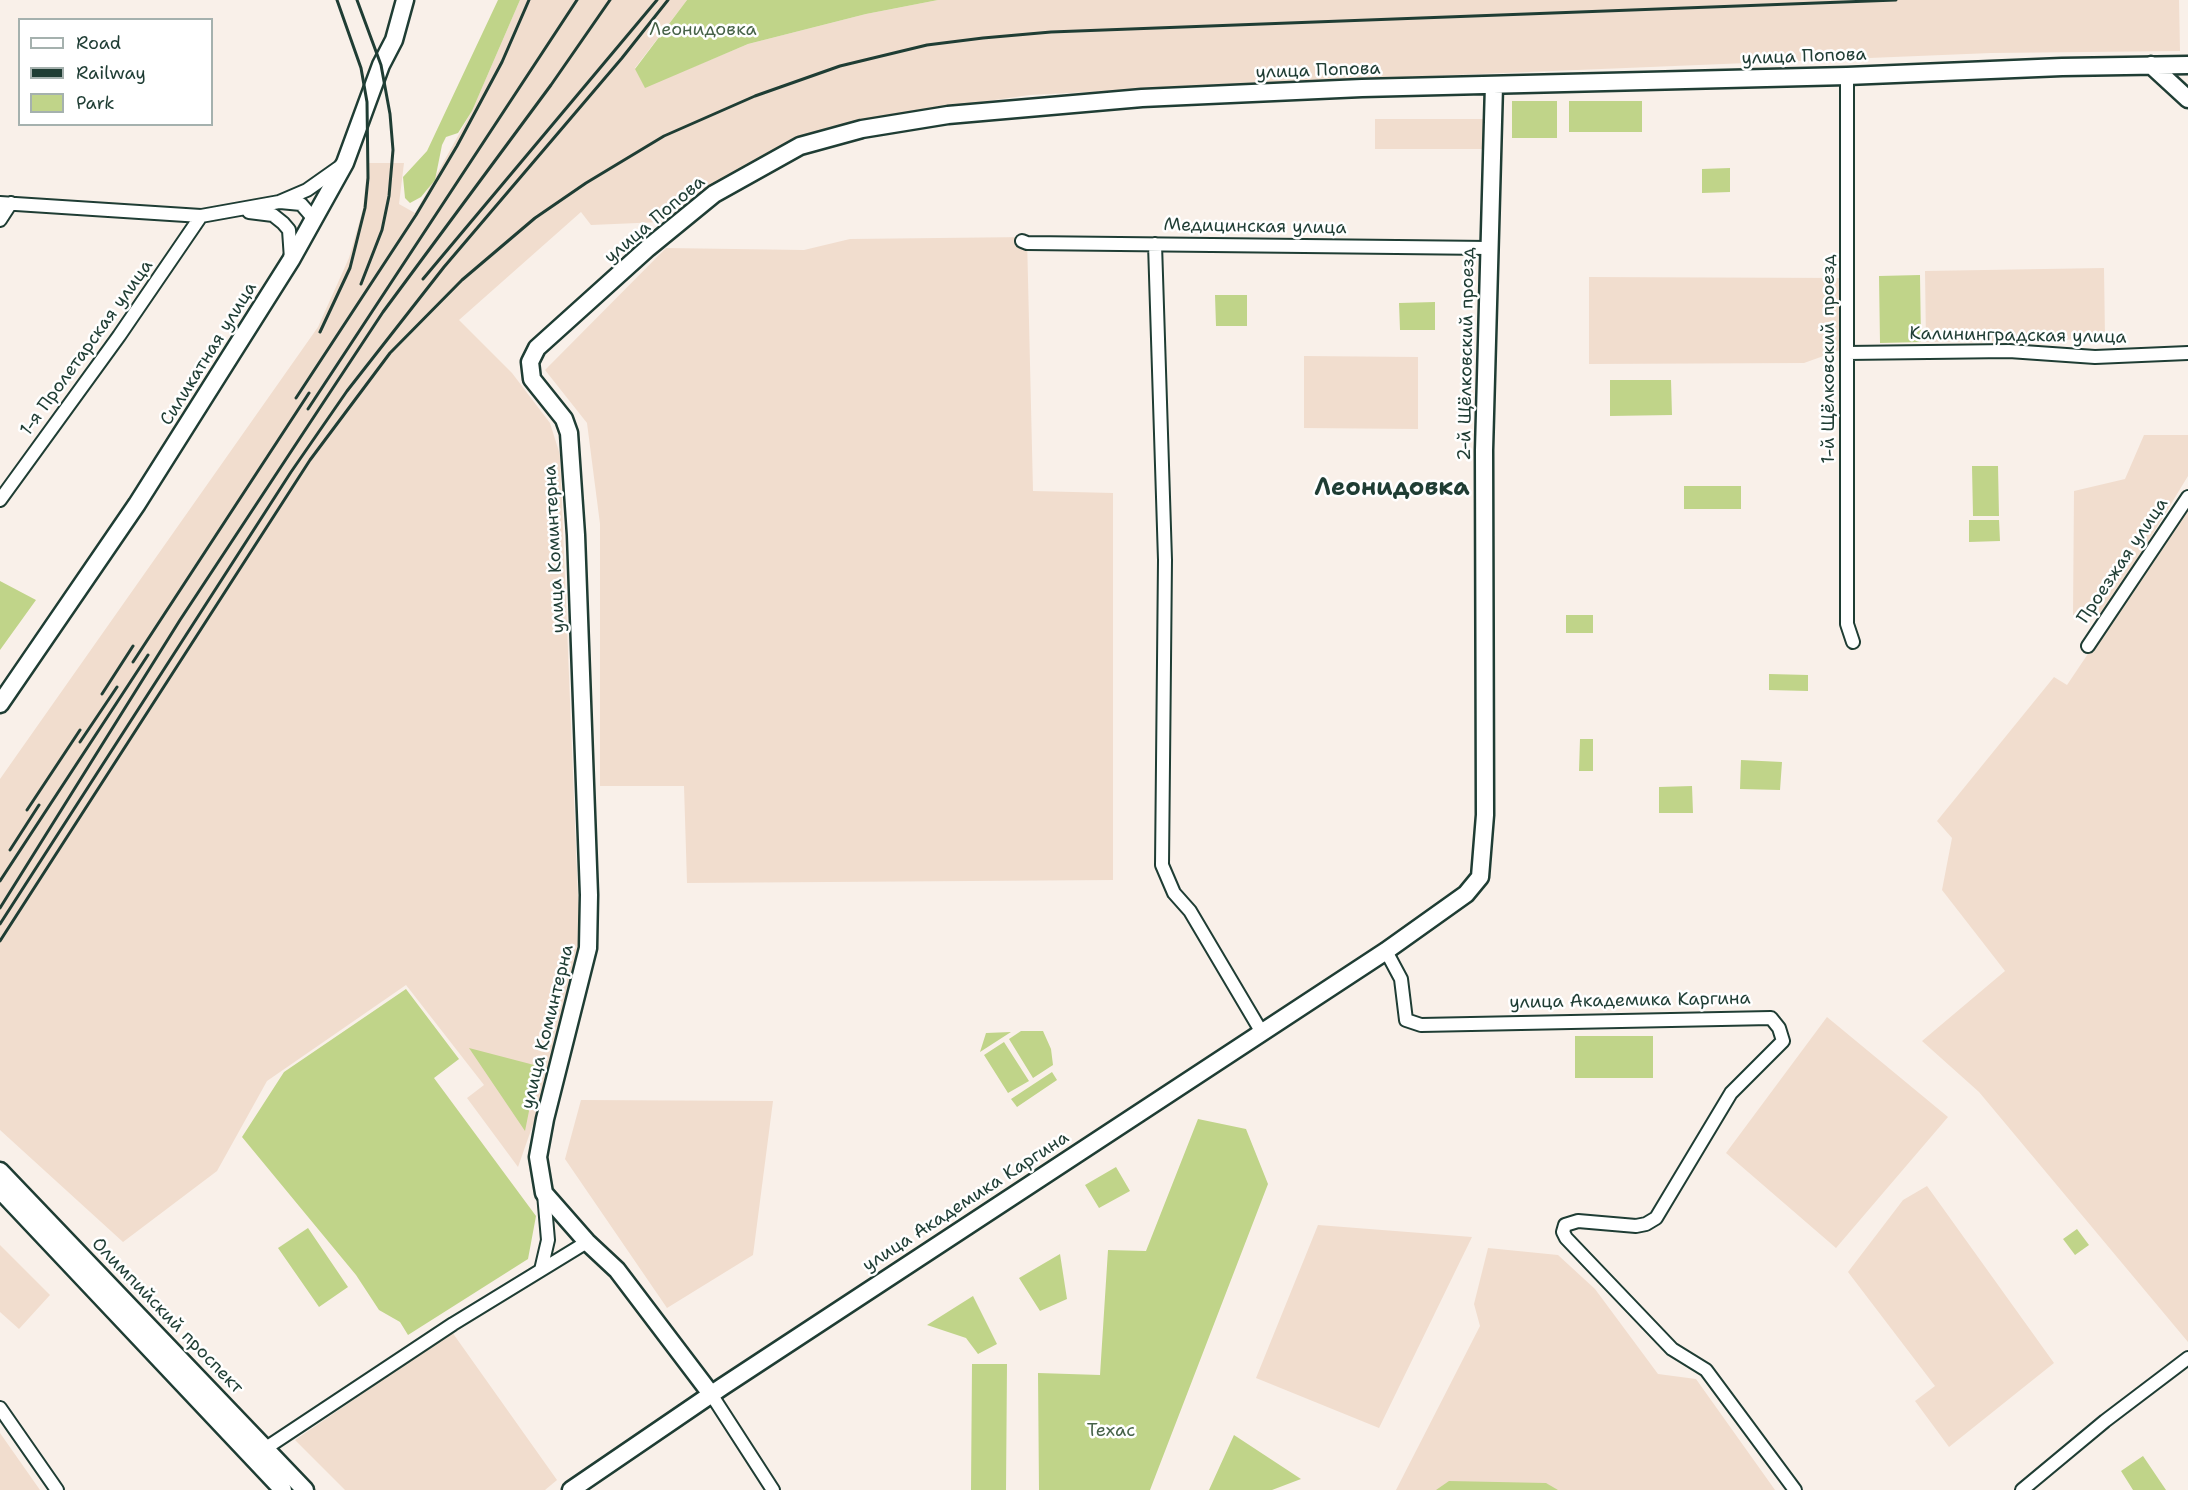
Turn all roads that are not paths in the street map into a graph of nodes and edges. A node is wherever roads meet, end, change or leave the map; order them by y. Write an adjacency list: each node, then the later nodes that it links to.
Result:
1 (405, 0): 8 (street, Силикатная улица)
2 (2151, 65): 3 (street, улица Попова); 5 (street, улица Попова); 7 (street)
3 (2188, 65)
4 (2188, 71): 7 (street)
5 (1847, 76): 6 (street, улица Попова); 20 (street, 1-й Щёлковский проезд)
6 (1494, 85): 17 (street, 2-й Щёлковский проезд); 21 (street, улица Попова)
7 (2185, 95)
8 (345, 162): 9 (street); 13 (street, Силикатная улица)
9 (279, 202): 11 (street); 13 (street)
10 (6, 203): 12 (street); 14 (street)
11 (239, 211): 12 (street); 18 (street)
12 (201, 216): 23 (street, 1-я Пролетарская улица)
13 (314, 219): 18 (street, Силикатная улица)
14 (0, 220)
15 (1022, 241): 16 (street, Медицинская улица)
16 (1155, 244): 17 (street, Медицинская улица); 29 (street)
17 (1489, 248): 27 (street, 2-й Щёлковский проезд)
18 (291, 260): 26 (street, Силикатная улица)
19 (2188, 353): 20 (street, Калининградская улица)
20 (1847, 354): 24 (street, 1-й Щёлковский проезд)
21 (530, 362): 32 (street, улица Коминтерна)
22 (2188, 497): 25 (street, Проезжая улица)
23 (0, 500)
24 (1853, 642)
25 (2088, 646)
26 (0, 704)
27 (1480, 877): 28 (street, улица Академика Каргина)
28 (1386, 951): 29 (street, улица Академика Каргина); 44 (street, улица Академика Каргина)
29 (1261, 1031): 36 (street, улица Академика Каргина)
30 (0, 1171): 38 (street, Олимпийский проспект)
31 (0, 1190): 40 (street, Олимпийский проспект)
32 (544, 1193): 33 (street); 34 (street)
33 (587, 1242): 34 (street); 36 (street)
34 (541, 1270): 38 (street)
35 (2188, 1358): 45 (street)
36 (711, 1395): 42 (street, улица Академика Каргина); 43 (street)
37 (0, 1408): 39 (street)
38 (266, 1448): 41 (street, Олимпийский проспект)
39 (57, 1490)
40 (283, 1490)
41 (305, 1490)
42 (571, 1490)
43 (773, 1490)
44 (1795, 1490)
45 (2022, 1490)

